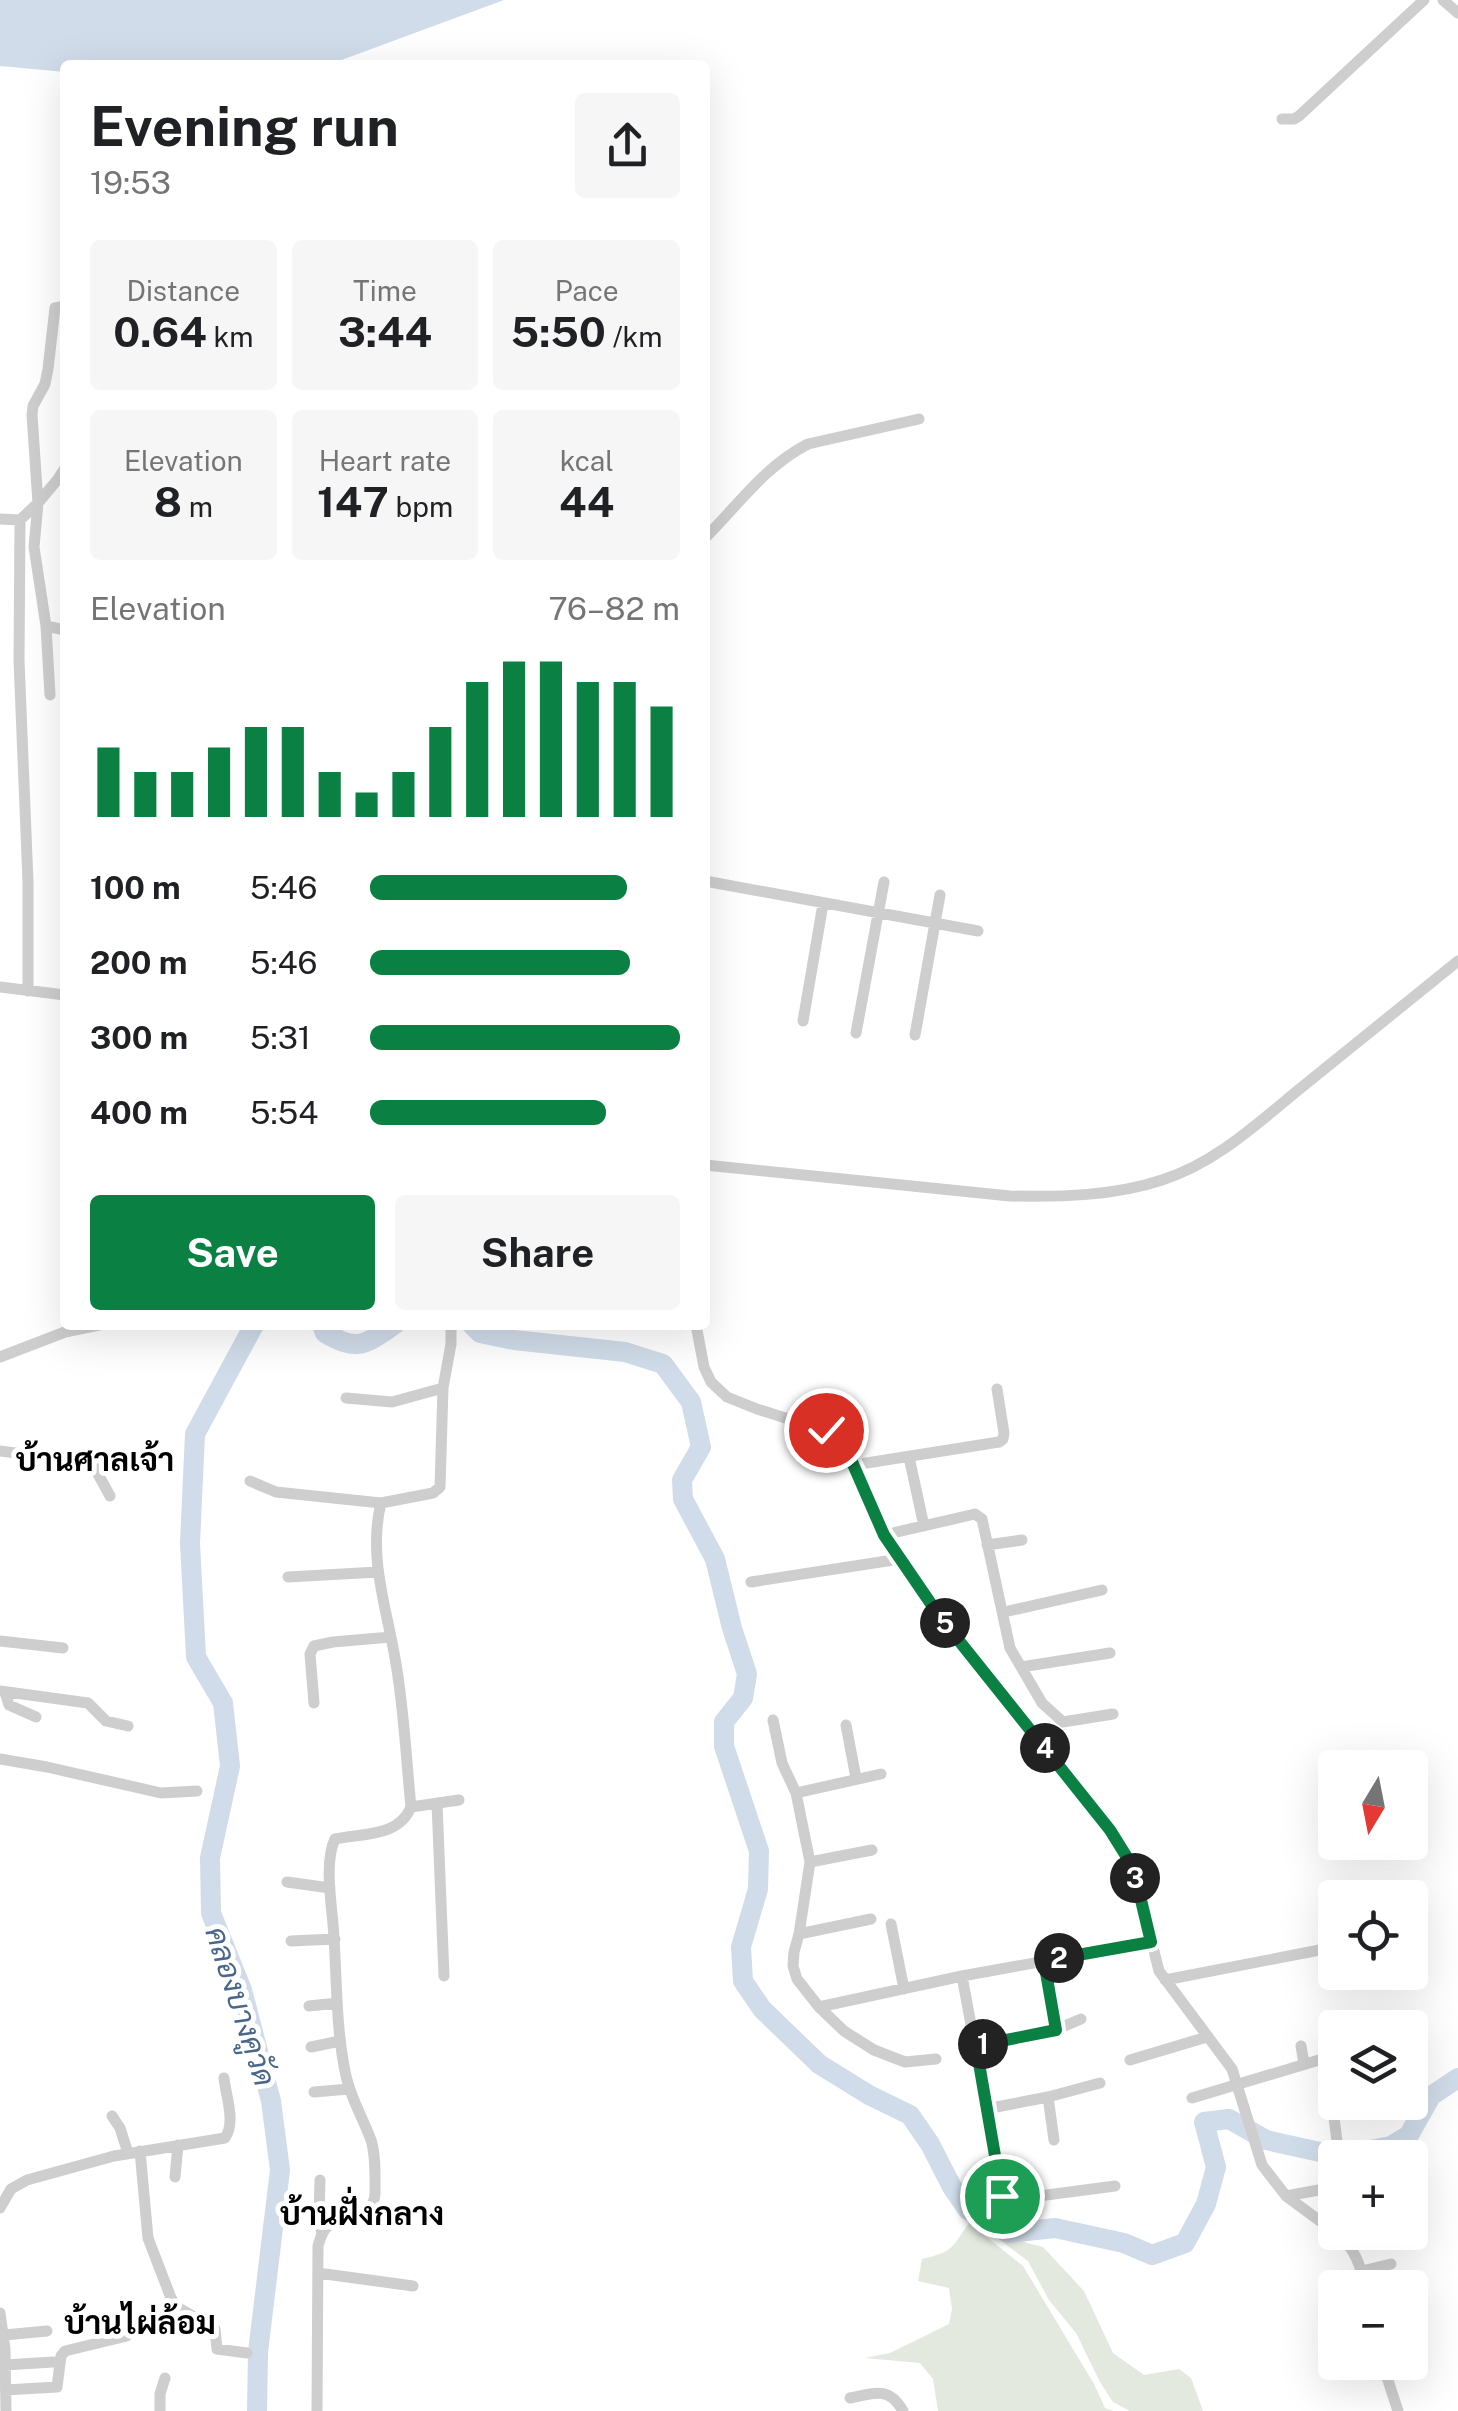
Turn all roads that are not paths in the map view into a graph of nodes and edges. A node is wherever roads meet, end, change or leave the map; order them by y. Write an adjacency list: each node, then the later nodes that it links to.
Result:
1 (1424, 0): 4 (street)
2 (1443, 0): 3 (street)
3 (1458, 13)
4 (1282, 119)
5 (60, 307): 8 (street)
6 (920, 419): 11 (street)
7 (60, 476): 8 (street)
8 (38, 503): 10 (street); 12 (street)
9 (0, 520): 10 (street)
10 (20, 520): 24 (street)
11 (710, 533)
12 (46, 626): 13 (street); 14 (street)
13 (60, 629)
14 (50, 695)
15 (710, 882): 18 (street)
16 (884, 882): 19 (street)
17 (940, 895): 20 (street)
18 (823, 904): 19 (street); 26 (street)
19 (878, 914): 20 (street); 27 (street)
20 (935, 924): 21 (street); 28 (street)
21 (978, 931)
22 (1458, 962): 29 (street)
23 (0, 987): 24 (street)
24 (28, 992): 25 (street)
25 (60, 995)
26 (802, 1021)
27 (856, 1033)
28 (915, 1035)
29 (710, 1166)
30 (75, 1330): 33 (street)
31 (451, 1330): 34 (street)
32 (697, 1330): 39 (street)
33 (0, 1358)
34 (443, 1388): 36 (street); 42 (street)
35 (997, 1389): 38 (street)
36 (346, 1398)
37 (0, 1451): 41 (street)
38 (910, 1457): 39 (street); 43 (street)
39 (854, 1465): 44 (street)
40 (250, 1481): 42 (street)
41 (110, 1496)
42 (380, 1503): 48 (street)
43 (924, 1526): 44 (street); 46 (street)
44 (884, 1535): 47 (street)
45 (1022, 1540): 46 (street)
46 (987, 1544): 52 (street)
47 (900, 1559): 50 (street); 64 (street)
48 (378, 1572): 49 (street); 53 (street)
49 (288, 1578)
50 (750, 1582)
51 (1102, 1590): 52 (street)
52 (1004, 1612): 57 (street)
53 (391, 1637): 60 (street); 74 (street)
54 (0, 1640): 55 (street)
55 (63, 1648)
56 (1110, 1653): 57 (street)
57 (1022, 1668): 59 (street)
58 (3, 1692): 62 (street); 66 (street)
59 (1042, 1703): 61 (street); 64 (street)
60 (314, 1704)
61 (1113, 1714)
62 (36, 1717)
63 (773, 1720): 71 (street)
64 (1023, 1720): 84 (street)
65 (846, 1725): 69 (street)
66 (128, 1726)
67 (0, 1759): 70 (street)
68 (881, 1774): 69 (street)
69 (856, 1778): 71 (street)
70 (196, 1792)
71 (796, 1792): 76 (street)
72 (458, 1800): 73 (street)
73 (436, 1803): 74 (street); 87 (street)
74 (411, 1807): 78 (street)
75 (872, 1850): 76 (street)
76 (810, 1862): 81 (street)
77 (287, 1882): 78 (street)
78 (330, 1888): 82 (street)
79 (872, 1920): 81 (street)
80 (891, 1924): 90 (street)
81 (799, 1934): 93 (street)
82 (334, 1940): 83 (street); 91 (street)
83 (291, 1941)
84 (1151, 1942): 86 (street); 89 (street)
85 (1318, 1951): 89 (street)
86 (1044, 1961): 88 (street); 95 (street)
87 (444, 1976)
88 (962, 1976): 90 (street); 98 (street)
89 (1166, 1980): 96 (street)
90 (904, 1989): 93 (street)
91 (337, 2003): 92 (street); 97 (street)
92 (309, 2006)
93 (819, 2007): 101 (street)
94 (1081, 2018): 95 (street)
95 (1056, 2030): 98 (street)
96 (1207, 2036): 102 (street); 106 (street)
97 (340, 2042): 100 (street); 107 (street)
98 (976, 2046): 111 (street)
99 (1301, 2046): 103 (street)
100 (311, 2047)
101 (936, 2059)
102 (1130, 2060)
103 (1304, 2064): 106 (street); 114 (street)
104 (224, 2078): 115 (street)
105 (1100, 2083): 109 (street)
106 (1237, 2085): 110 (street); 122 (street)
107 (350, 2089): 108 (street); 125 (street)
108 (314, 2092)
109 (1048, 2097): 111 (street); 113 (street)
110 (1192, 2098)
111 (986, 2109): 119 (street)
112 (112, 2116): 116 (street)
113 (1054, 2140)
114 (1337, 2140)
115 (178, 2146): 116 (street); 117 (street)
116 (134, 2152): 120 (street); 134 (street)
117 (175, 2177)
118 (320, 2180): 125 (street)
119 (1115, 2186)
120 (6, 2188): 123 (street)
121 (1318, 2190): 122 (street)
122 (1286, 2196): 124 (street)
123 (0, 2208)
124 (1318, 2219)
125 (322, 2235): 128 (street)
126 (1391, 2264): 127 (street)
127 (1366, 2270)
128 (318, 2274): 129 (street); 143 (street)
129 (413, 2286)
130 (0, 2313): 132 (street)
131 (47, 2331): 132 (street)
132 (4, 2335): 136 (street)
133 (127, 2336): 139 (street)
134 (247, 2353)
135 (53, 2362): 136 (street)
136 (5, 2365): 139 (street)
137 (165, 2378): 142 (street)
138 (1388, 2380): 145 (street)
139 (6, 2390): 141 (street)
140 (850, 2398): 144 (street)
141 (6, 2411)
142 (160, 2411)
143 (317, 2411)
144 (903, 2411)
145 (1398, 2411)

